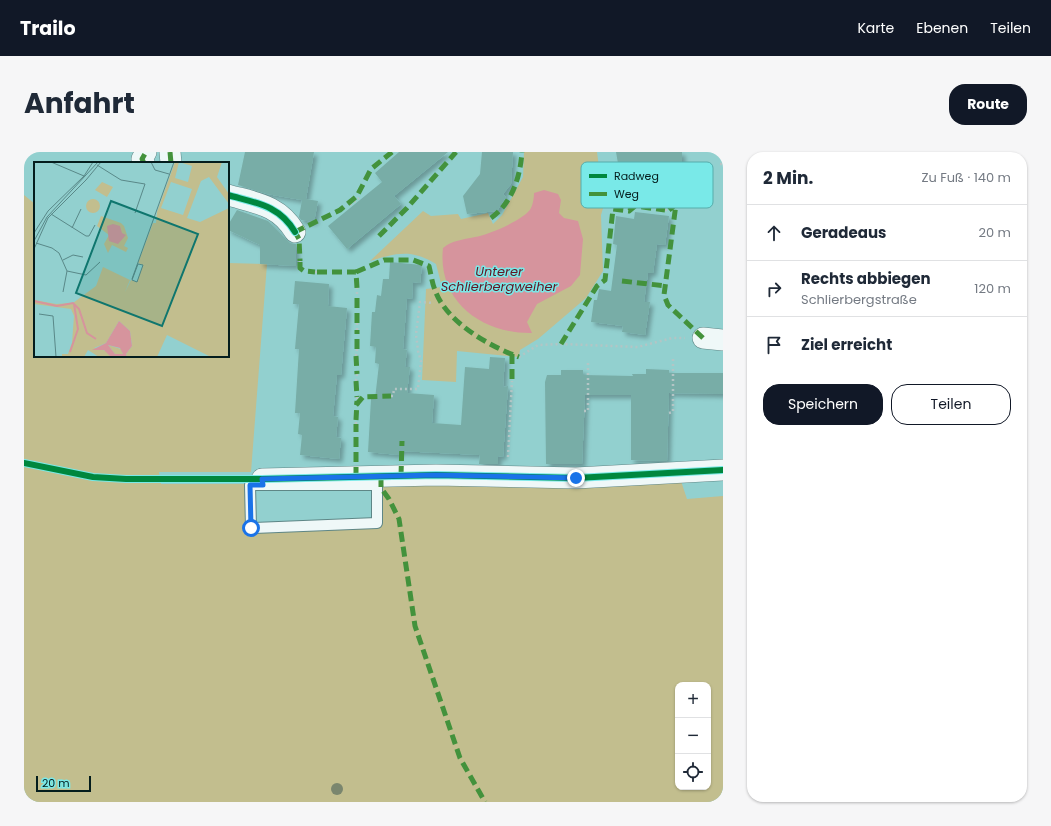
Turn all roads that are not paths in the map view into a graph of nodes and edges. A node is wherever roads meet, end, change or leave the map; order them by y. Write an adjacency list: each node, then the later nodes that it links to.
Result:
1 (146, 152): 3 (street)
2 (170, 152): 4 (street)
3 (144, 162)
4 (171, 162)
5 (229, 194): 6 (street)
6 (295, 232)
7 (723, 470): 8 (street)
8 (262, 482): 8 (lane)

